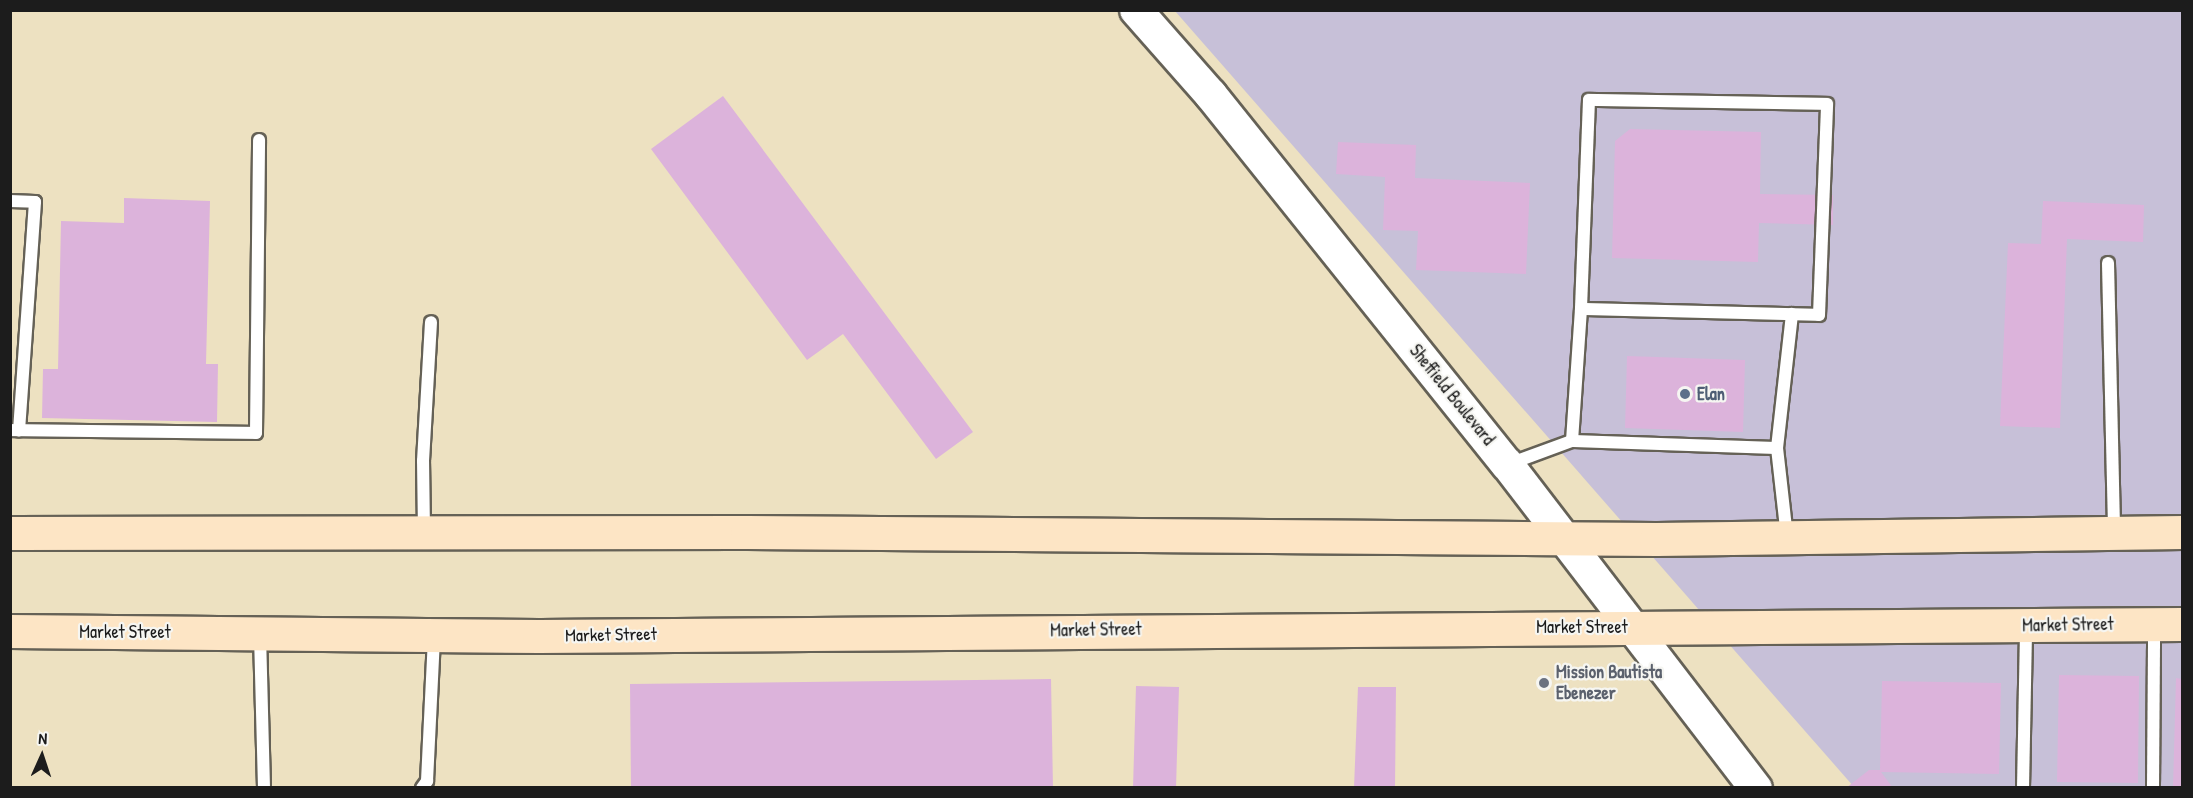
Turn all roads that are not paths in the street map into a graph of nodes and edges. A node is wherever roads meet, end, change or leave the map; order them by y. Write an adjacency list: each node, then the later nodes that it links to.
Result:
1 (1136, 10): 11 (street, Sheffield Boulevard)
2 (259, 140): 8 (lane)
3 (10, 201): 8 (lane)
4 (2108, 263): 13 (lane)
5 (1581, 309): 6 (lane); 6 (lane); 9 (lane)
6 (1792, 314): 10 (lane)
7 (431, 322): 12 (lane)
8 (15, 430)
9 (1572, 441): 10 (lane); 11 (lane)
10 (1777, 448): 17 (lane)
11 (1508, 464): 16 (street, Sheffield Boulevard)
12 (424, 532): 15 (main road); 16 (main road)
13 (2114, 532): 14 (main road); 17 (main road)
14 (2182, 532)
15 (10, 533)
16 (1563, 538): 17 (main road); 20 (street, Sheffield Boulevard)
17 (1787, 538)
18 (2168, 624): 19 (main road, Market Street); 28 (lane)
19 (2026, 625): 20 (main road, Market Street); 27 (lane)
20 (1632, 627): 23 (main road, Market Street); 26 (street, Sheffield Boulevard)
21 (10, 631): 22 (main road, Market Street)
22 (260, 633): 23 (main road, Market Street); 24 (lane)
23 (434, 635): 25 (lane)
24 (264, 788)
25 (422, 788)
26 (1756, 788)
27 (2023, 788)
28 (2153, 788)

